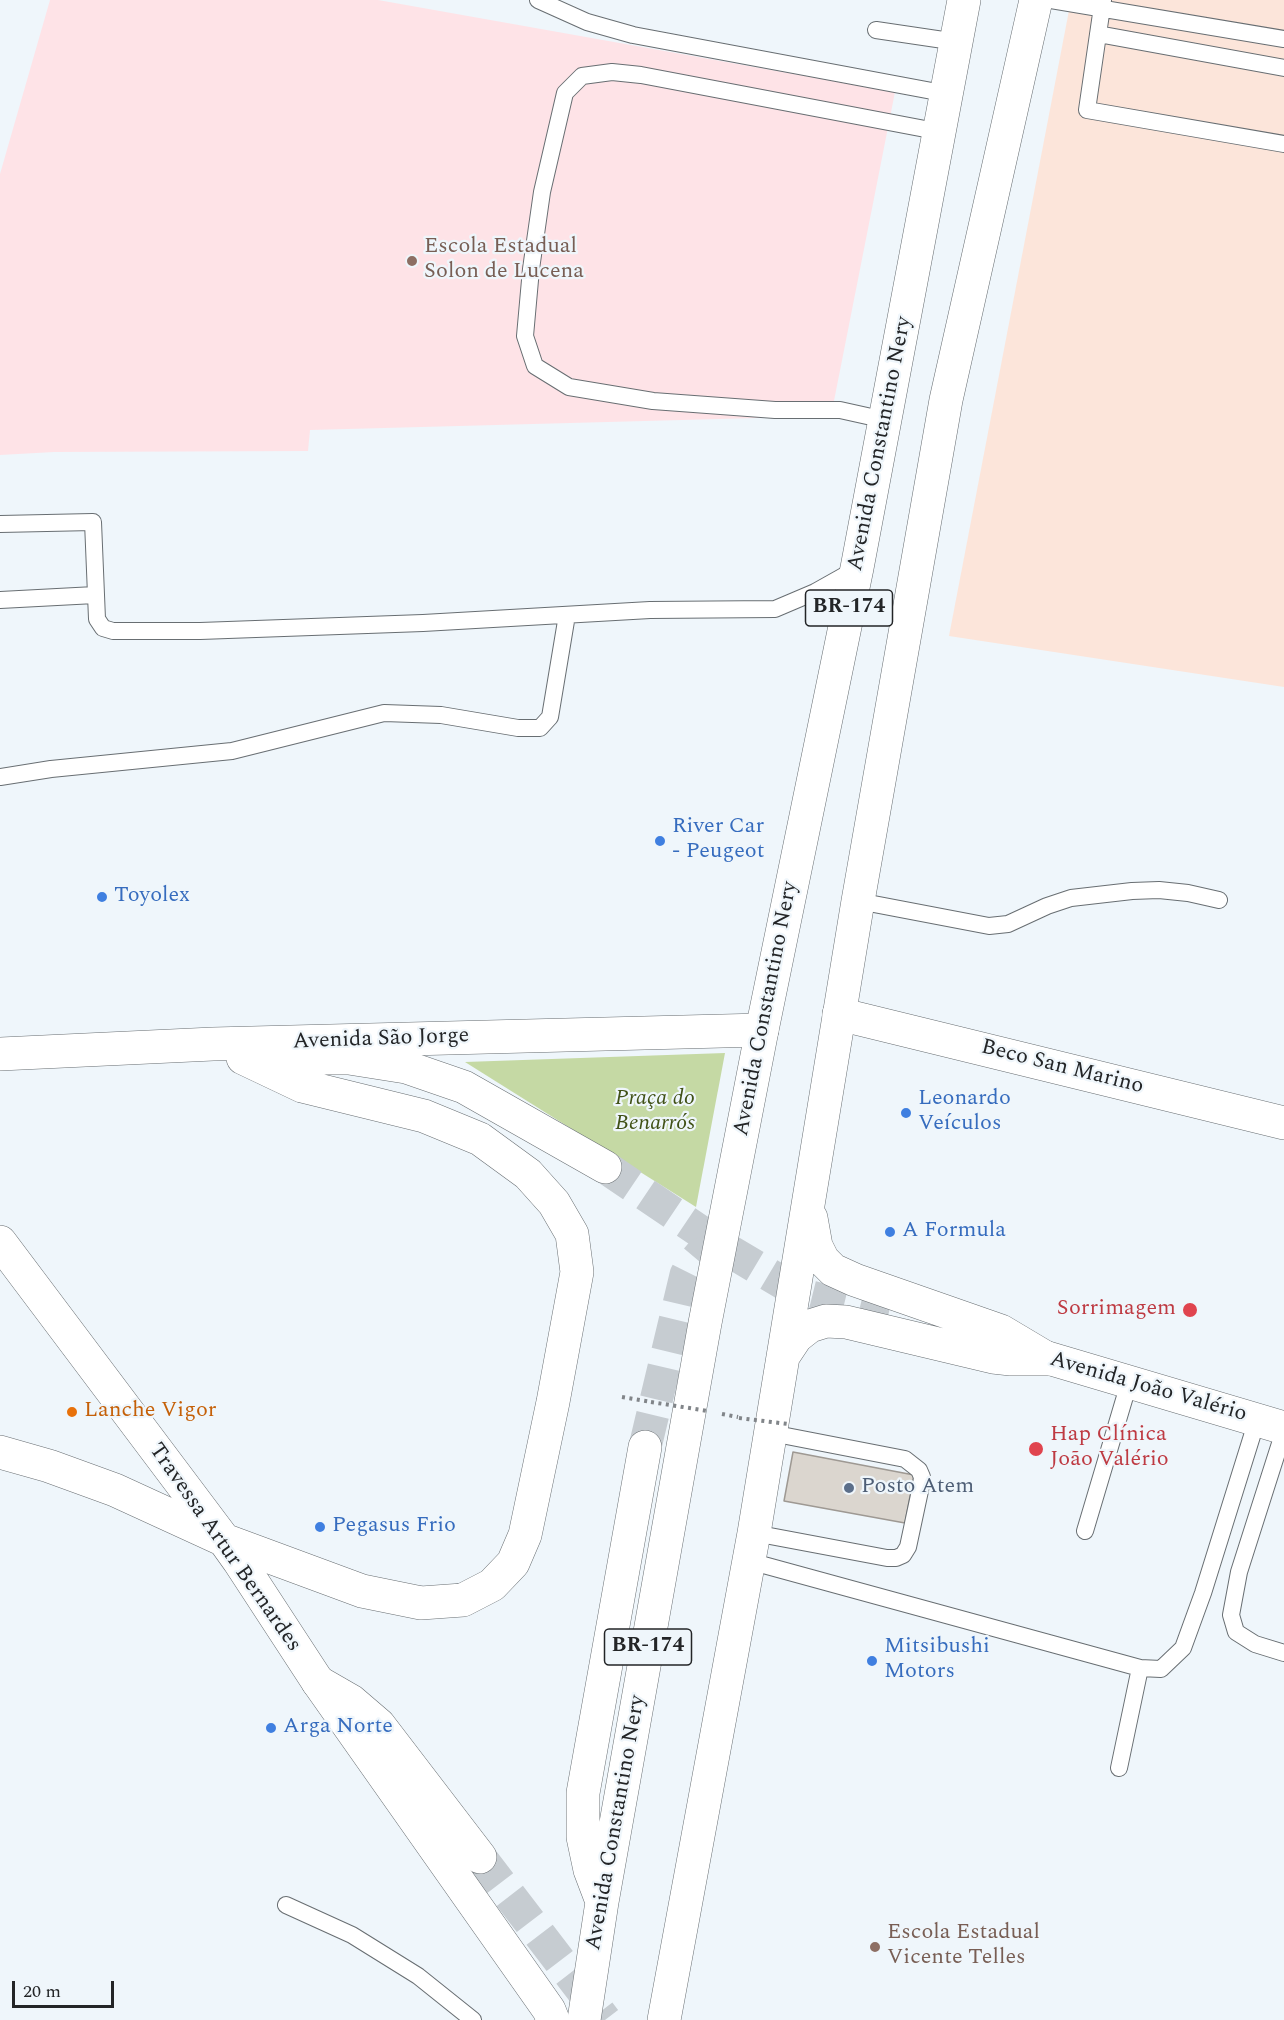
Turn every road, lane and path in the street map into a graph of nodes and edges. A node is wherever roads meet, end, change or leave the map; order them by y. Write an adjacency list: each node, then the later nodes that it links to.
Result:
1 (538, 0): 11 (lane)
2 (964, 0): 9 (main road, Avenida Constantino Nery / BR-174)
3 (1036, 0): 22 (main road, BR-174)
4 (1051, 0): 5 (lane)
5 (1103, 4): 7 (lane); 8 (lane)
6 (876, 30): 9 (lane)
7 (1098, 34): 10 (lane); 13 (lane)
8 (1284, 39)
9 (957, 42): 11 (main road, Avenida Constantino Nery / BR-174)
10 (1284, 68)
11 (948, 94): 12 (main road, Avenida Constantino Nery / BR-174)
12 (941, 132): 14 (main road, Avenida Constantino Nery / BR-174); 14 (lane)
13 (1284, 144)
14 (885, 420): 16 (main road, Avenida Constantino Nery / BR-174)
15 (0, 524): 17 (lane)
16 (857, 568): 19 (lane); 24 (main road, Avenida Constantino Nery / BR-174)
17 (95, 595): 18 (lane); 19 (lane)
18 (0, 600)
19 (567, 615): 20 (lane)
20 (0, 777)
21 (1219, 900): 22 (lane)
22 (858, 901): 23 (main road, BR-174)
23 (839, 1014): 28 (main road, Beco San Marino); 30 (main road, BR-174)
24 (762, 1029): 25 (main road, Avenida São Jorge); 51 (main road, Avenida Constantino Nery / BR-174)
25 (213, 1044): 26 (main road, Avenida São Jorge); 27 (main road)
26 (0, 1054)
27 (243, 1058): 29 (main road); 44 (main road)
28 (1284, 1123)
29 (604, 1167)
30 (809, 1204): 33 (main road, BR-174); 34 (main road)
31 (0, 1242): 44 (main road, Travessa Artur Bernardes)
32 (1012, 1347): 34 (main road, Avenida João Valério)
33 (784, 1355): 34 (main road); 40 (main road, BR-174)
34 (1048, 1359): 35 (main road, Avenida João Valério)
35 (1129, 1383): 39 (main road, Avenida João Valério); 43 (lane)
36 (622, 1397): 37 (path, bridge)
37 (708, 1411)
38 (739, 1418): 40 (path, bridge)
39 (1275, 1427): 46 (lane); 47 (lane)
40 (779, 1429): 45 (main road, BR-174); 45 (lane)
41 (645, 1447): 51 (main road)
42 (0, 1452): 44 (main road)
43 (1085, 1531)
44 (224, 1540): 48 (main road, Travessa Artur Bernardes)
45 (752, 1547): 47 (lane); 56 (main road, BR-174)
46 (1284, 1653)
47 (1140, 1668): 49 (lane)
48 (318, 1682): 50 (main road); 54 (main road, Travessa Artur Bernardes)
49 (1119, 1768)
50 (480, 1857)
51 (602, 1902): 55 (main road, Avenida Constantino Nery / BR-174)
52 (286, 1905): 53 (lane)
53 (473, 2020)
54 (553, 2020)
55 (584, 2020)
56 (664, 2020)

